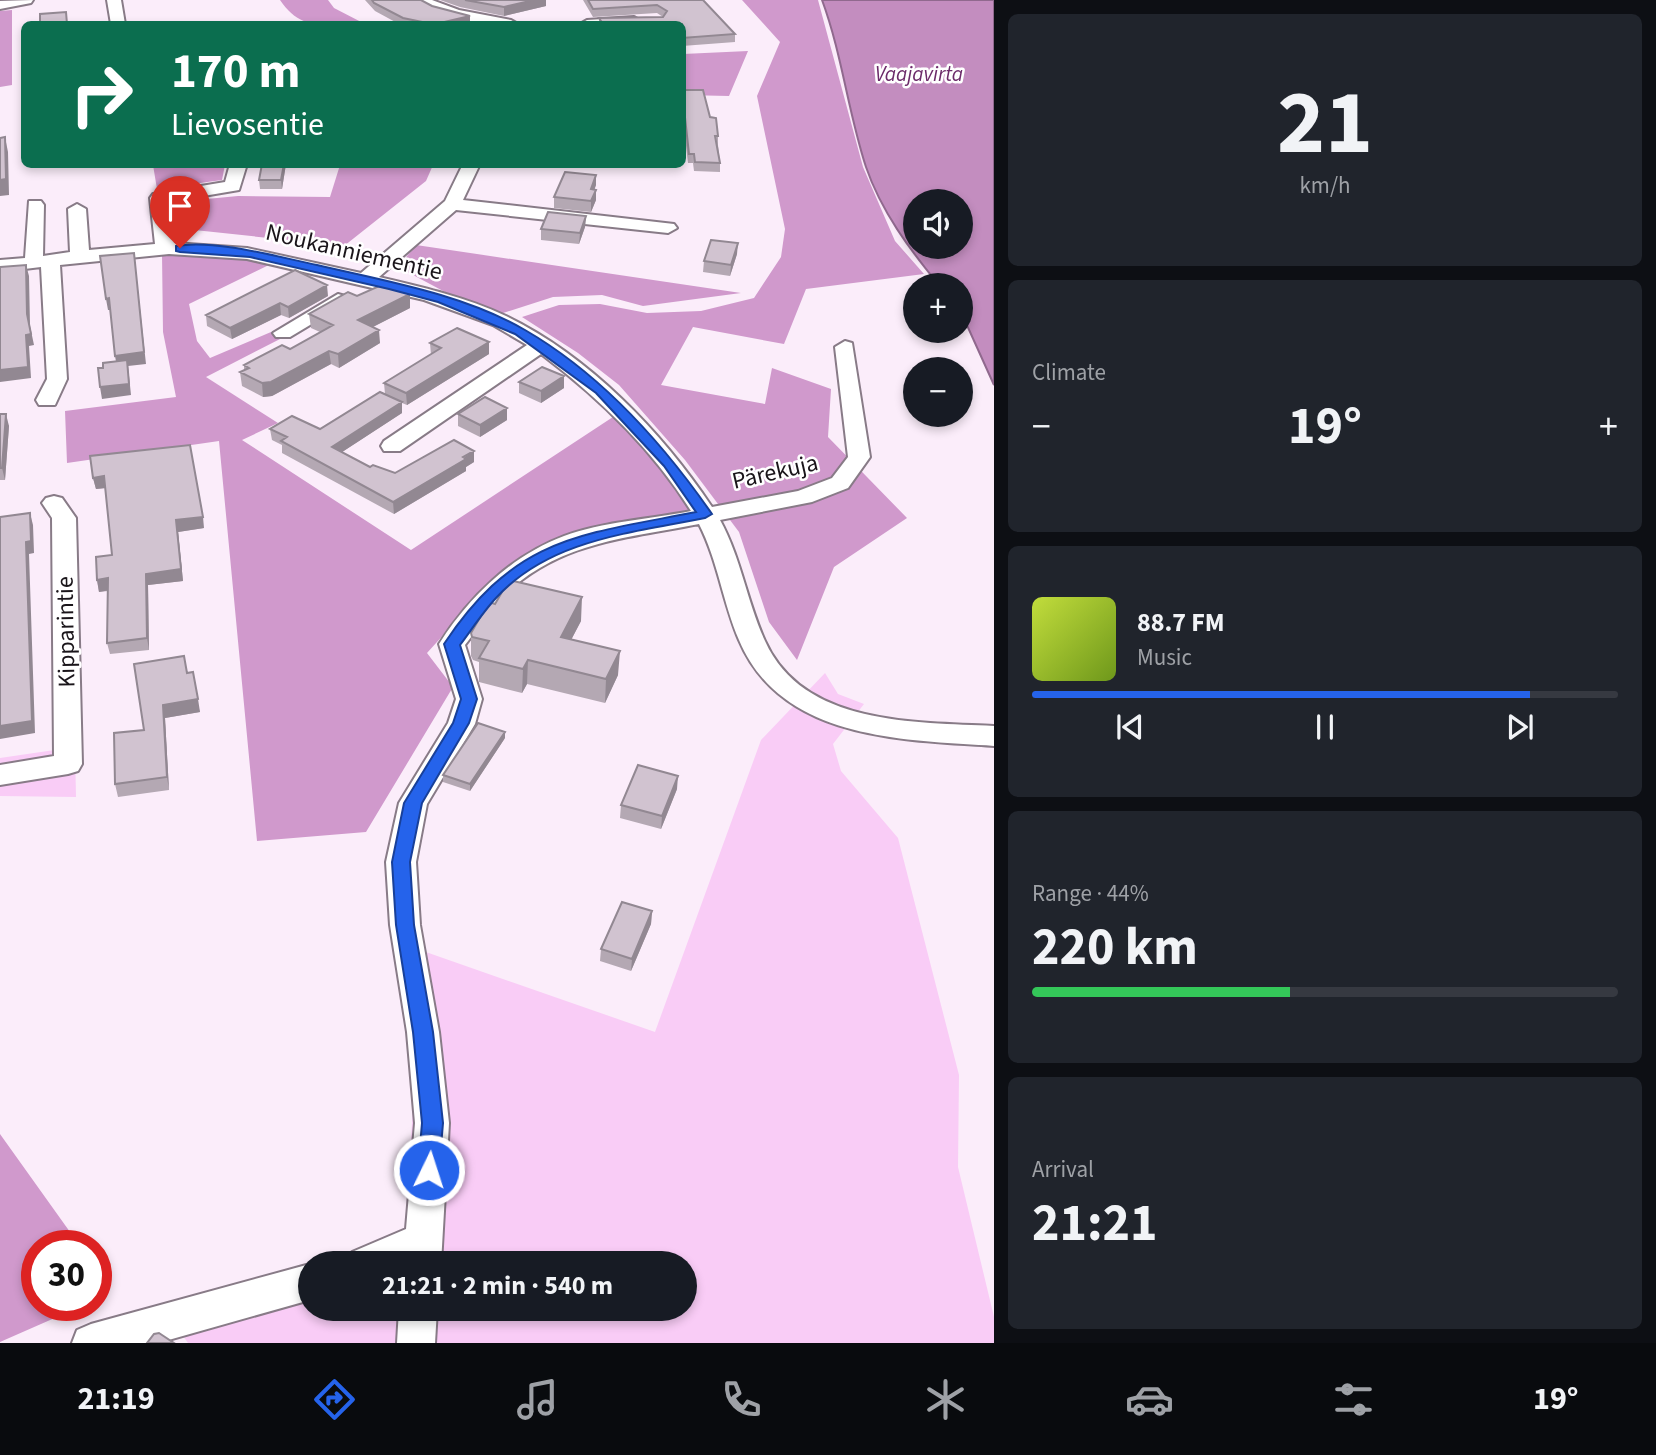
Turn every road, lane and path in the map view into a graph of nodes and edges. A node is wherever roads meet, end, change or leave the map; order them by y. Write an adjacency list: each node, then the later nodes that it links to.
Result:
1 (26, 0): 4 (street)
2 (114, 0): 6 (street)
3 (419, 0): 7 (street)
4 (0, 5)
5 (646, 20): 8 (street)
6 (118, 21)
7 (495, 21)
8 (631, 21)
9 (238, 168): 15 (street)
10 (470, 168): 11 (street)
11 (452, 204): 14 (street); 19 (street)
12 (35, 205): 17 (street)
13 (77, 209): 16 (street)
14 (668, 228)
15 (165, 249): 16 (street, Noukanniementie); 19 (street, Noukanniementie)
16 (80, 258): 17 (street, Noukanniementie)
17 (42, 262): 18 (street, Noukanniementie); 23 (street)
18 (0, 266)
19 (368, 280): 20 (street); 21 (street, Noukanniementie)
20 (283, 333)
21 (540, 346): 24 (street); 26 (street, Noukanniementie)
22 (845, 347): 26 (street, Pärekuja)
23 (47, 400)
24 (392, 446)
25 (54, 503): 28 (street, Kipparintie)
26 (705, 514): 27 (street, Noukanniementie); 29 (street, Pärekuja)
27 (994, 736)
28 (0, 775)
29 (423, 1251)
30 (298, 1285): 32 (street)
31 (417, 1321): 33 (street)
32 (91, 1343)
33 (416, 1343)

